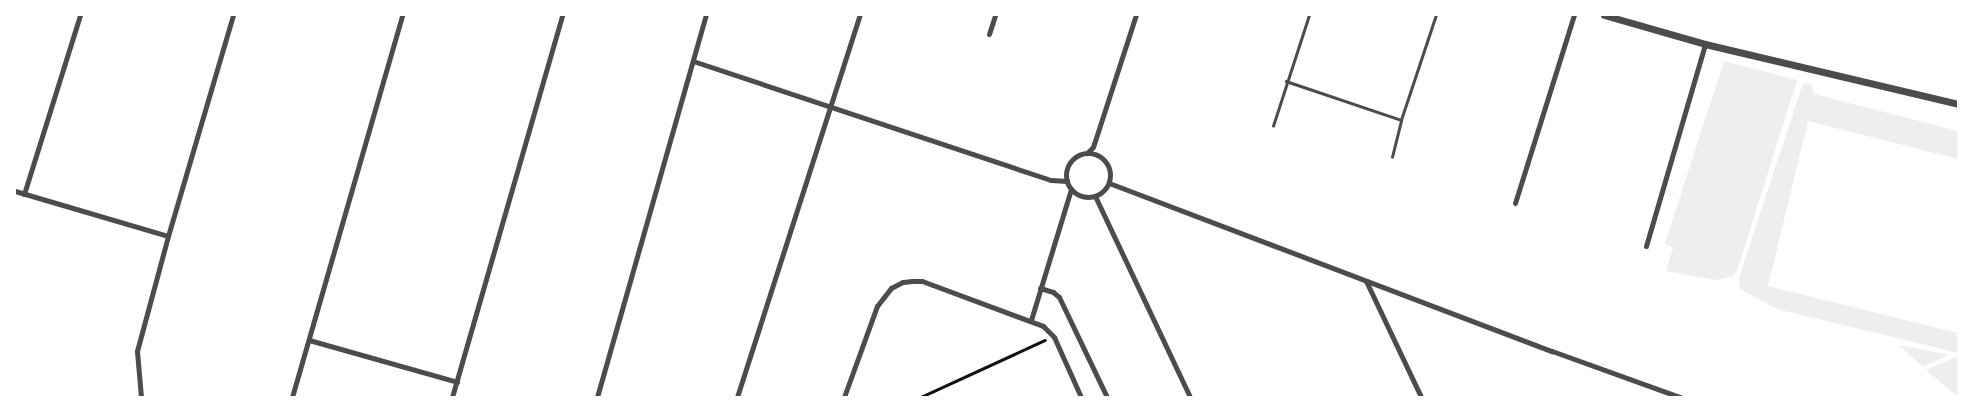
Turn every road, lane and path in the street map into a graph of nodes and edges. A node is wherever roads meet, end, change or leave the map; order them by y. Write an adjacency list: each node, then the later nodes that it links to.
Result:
1 (80, 15): 27 (street)
2 (233, 15): 30 (street)
3 (402, 15): 36 (street)
4 (562, 15): 37 (street)
5 (706, 15): 15 (street)
6 (860, 15): 18 (street)
7 (995, 15): 13 (street)
8 (1136, 15): 21 (street)
9 (1309, 15): 16 (lane)
10 (1436, 15): 19 (lane)
11 (1574, 15): 29 (street)
12 (1604, 15): 14 (street)
13 (989, 34)
14 (1705, 44): 17 (street); 31 (street)
15 (693, 61): 18 (street); 41 (street)
16 (1286, 81): 19 (lane); 20 (lane)
17 (1958, 104)
18 (831, 107): 23 (street); 42 (street)
19 (1401, 120): 22 (lane)
20 (1273, 126)
21 (1087, 153): 23 (street); 24 (street)
22 (1392, 157)
23 (1066, 181): 25 (street)
24 (1109, 183): 28 (street); 32 (street)
25 (1071, 189): 28 (street); 33 (street)
26 (15, 191): 27 (street)
27 (24, 194): 30 (street)
28 (1095, 196): 47 (street)
29 (1515, 203)
30 (168, 236): 38 (street)
31 (1646, 246)
32 (1365, 280): 48 (street); 49 (street)
33 (1040, 288): 34 (street); 46 (street)
34 (1032, 320): 35 (street); 43 (street)
35 (1054, 337): 44 (path); 45 (street)
36 (308, 340): 37 (street); 39 (street)
37 (457, 382): 40 (street)
38 (141, 397)
39 (292, 397)
40 (452, 397)
41 (598, 397)
42 (738, 397)
43 (844, 397)
44 (921, 397)
45 (1082, 397)
46 (1107, 397)
47 (1190, 397)
48 (1421, 397)
49 (1680, 397)

